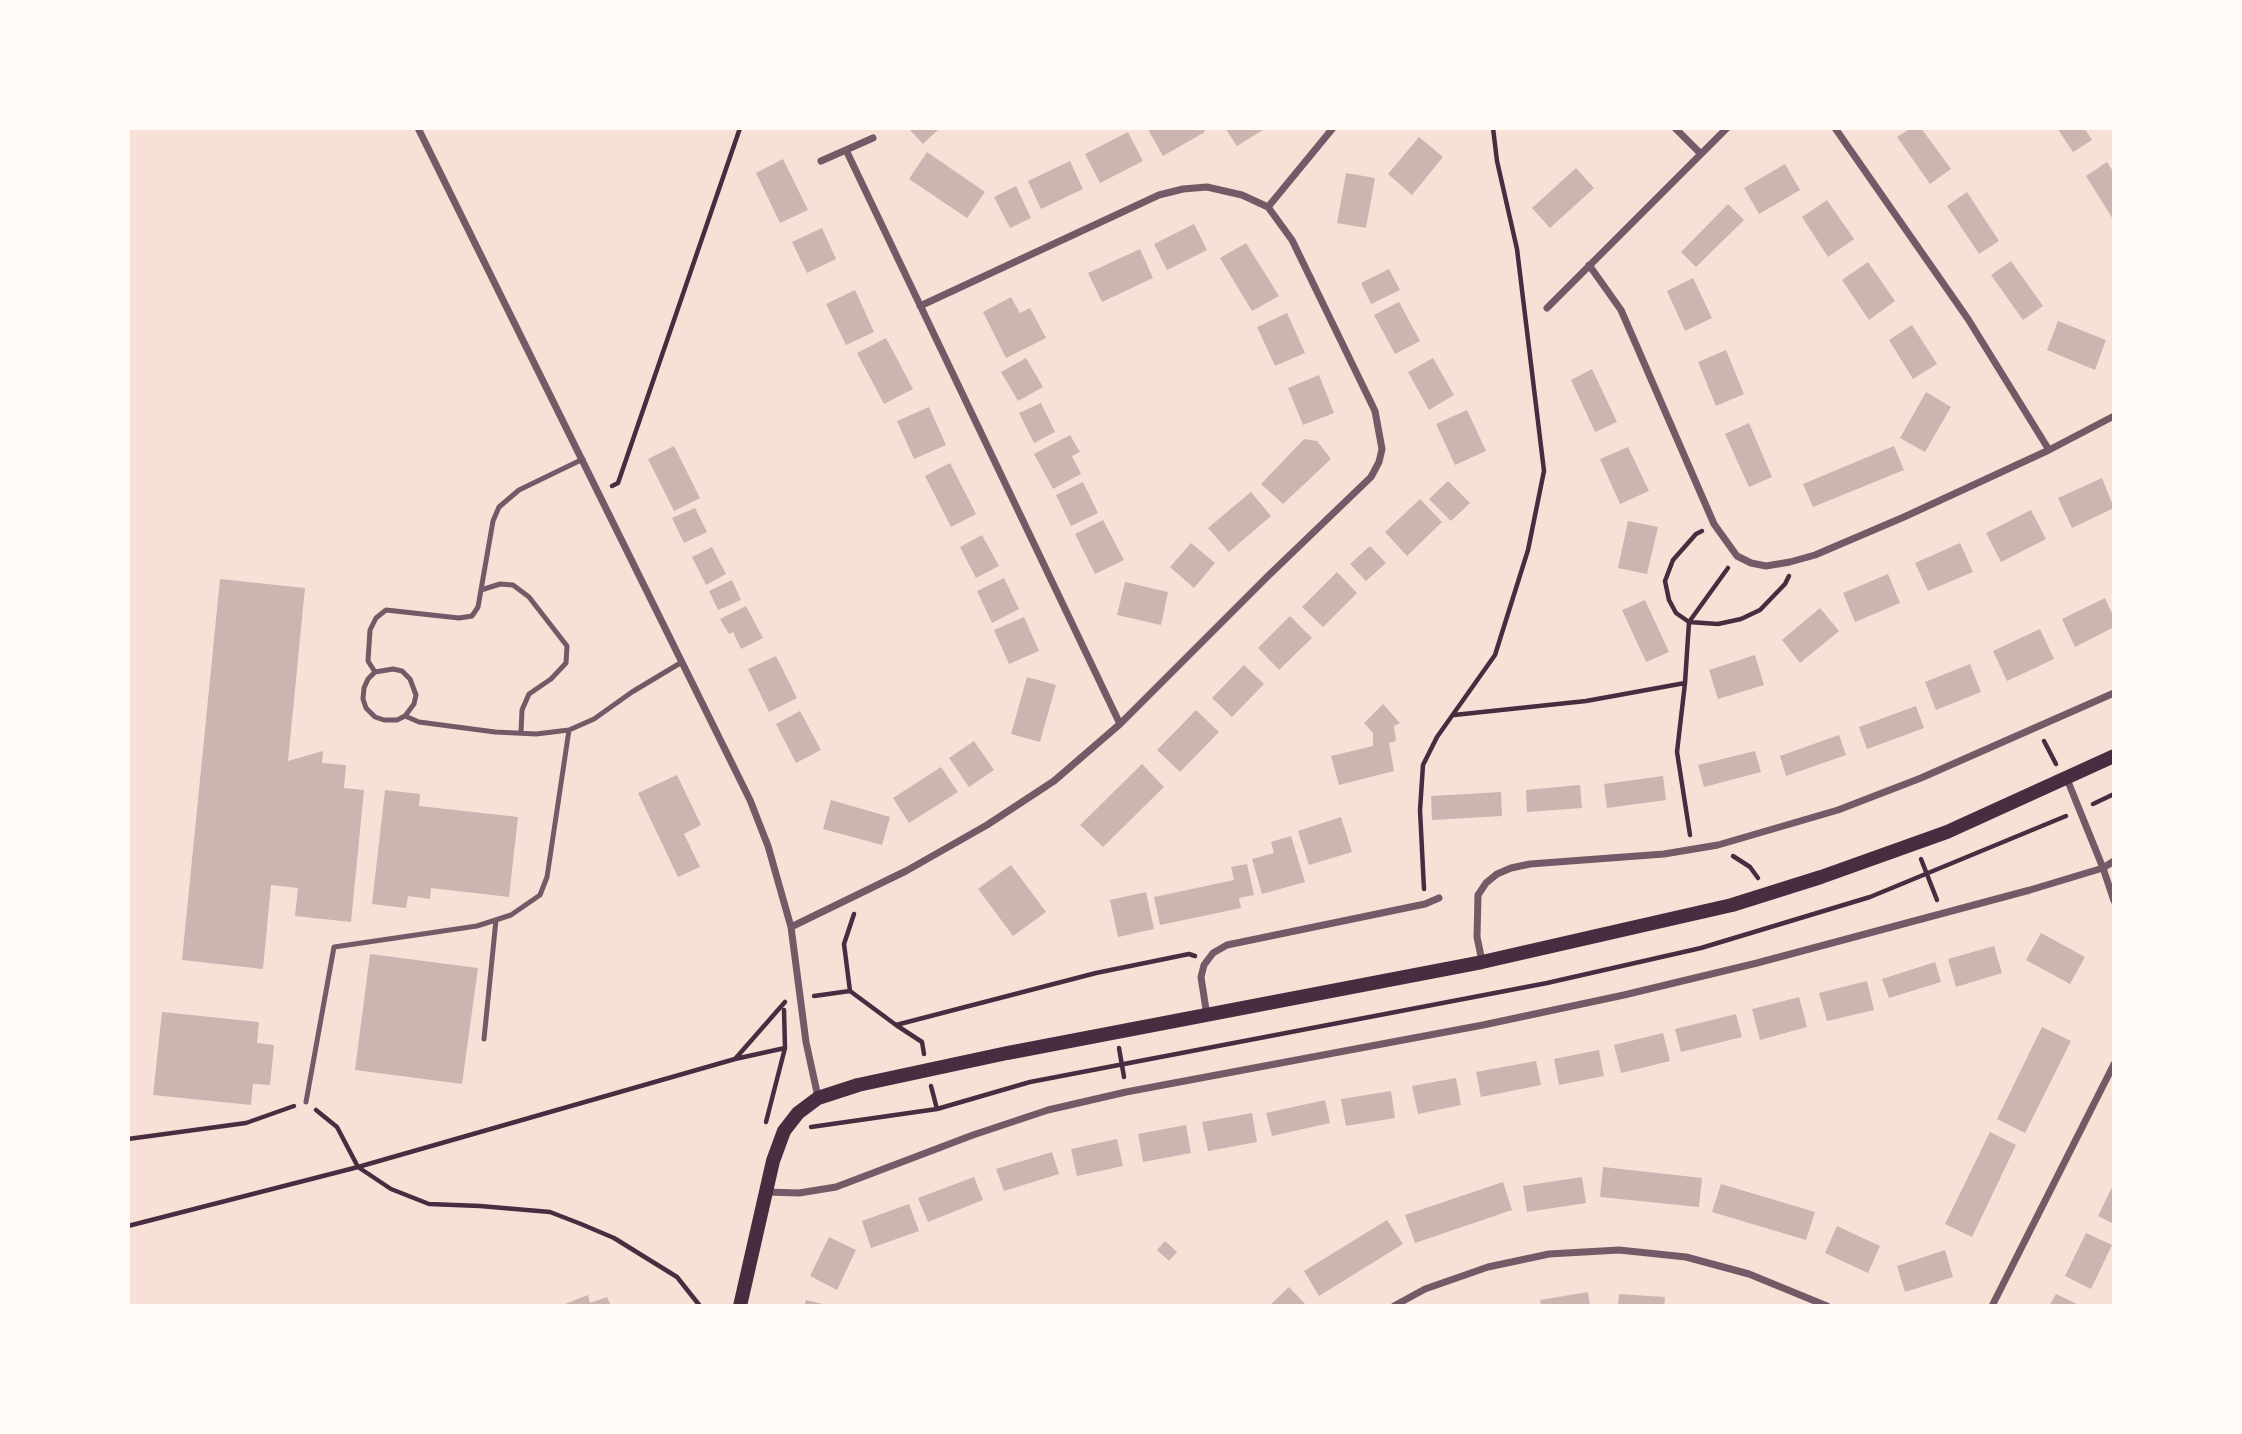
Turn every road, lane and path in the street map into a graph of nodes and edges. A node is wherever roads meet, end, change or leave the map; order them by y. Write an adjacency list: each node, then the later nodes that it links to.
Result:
1 (418, 128): 18 (street)
2 (740, 128): 19 (path)
3 (1333, 128): 12 (street)
4 (1493, 128): 30 (path)
5 (1675, 128): 10 (street)
6 (1727, 128): 10 (street)
7 (1835, 128): 17 (street)
8 (873, 138): 9 (street)
9 (846, 150): 11 (street); 14 (street)
10 (1700, 153): 13 (street)
11 (821, 162)
12 (1268, 207): 14 (street); 31 (street)
13 (1589, 265): 15 (street); 20 (street)
14 (920, 306): 31 (street)
15 (1547, 307)
16 (2114, 416): 17 (street)
17 (2049, 450): 22 (street)
18 (583, 459): 19 (street); 23 (lane)
19 (600, 494): 25 (street)
20 (1714, 524): 21 (street); 24 (path)
21 (1737, 556): 22 (street); 24 (path)
22 (1798, 560): 24 (path)
23 (481, 590): 26 (lane); 34 (lane)
24 (1689, 622): 27 (path)
25 (682, 662): 33 (lane); 47 (street)
26 (375, 673): 29 (lane); 29 (lane)
27 (1685, 683): 30 (path); 38 (path)
28 (2114, 693): 32 (street)
29 (405, 716): 34 (lane)
30 (1454, 716): 44 (path)
31 (1120, 724): 41 (street)
32 (2038, 726): 36 (path); 38 (street)
33 (569, 730): 34 (lane); 46 (lane)
34 (521, 733)
35 (2114, 756): 36 (main road)
36 (2067, 779): 37 (main road); 40 (street)
37 (1914, 845): 45 (path); 49 (main road)
38 (1692, 850): 49 (street)
39 (2114, 861): 40 (street)
40 (2103, 868): 43 (street); 45 (street)
41 (861, 894): 47 (street); 50 (path)
42 (1439, 898): 44 (street)
43 (2114, 901)
44 (1425, 904): 48 (street)
45 (1942, 914): 59 (street)
46 (496, 920): 55 (lane); 61 (lane)
47 (791, 927): 51 (street)
48 (1209, 959): 50 (path); 53 (street)
49 (1482, 962): 53 (main road)
50 (850, 991): 51 (path)
51 (801, 998): 52 (path); 60 (street)
52 (783, 1002): 56 (path); 57 (path)
53 (1207, 1017): 54 (main road)
54 (1117, 1032): 59 (path); 60 (main road)
55 (484, 1039)
56 (785, 1048): 57 (path); 62 (path)
57 (735, 1059): 64 (path)
58 (2114, 1064): 71 (street)
59 (1126, 1092): 65 (street)
60 (818, 1098): 62 (main road)
61 (306, 1102): 63 (path); 64 (path)
62 (784, 1131): 65 (main road)
63 (128, 1139)
64 (358, 1167): 66 (path); 67 (path)
65 (766, 1192): 68 (main road)
66 (128, 1226)
67 (700, 1306)
68 (740, 1306)
69 (1394, 1306): 70 (street)
70 (1827, 1306)
71 (1992, 1306)

